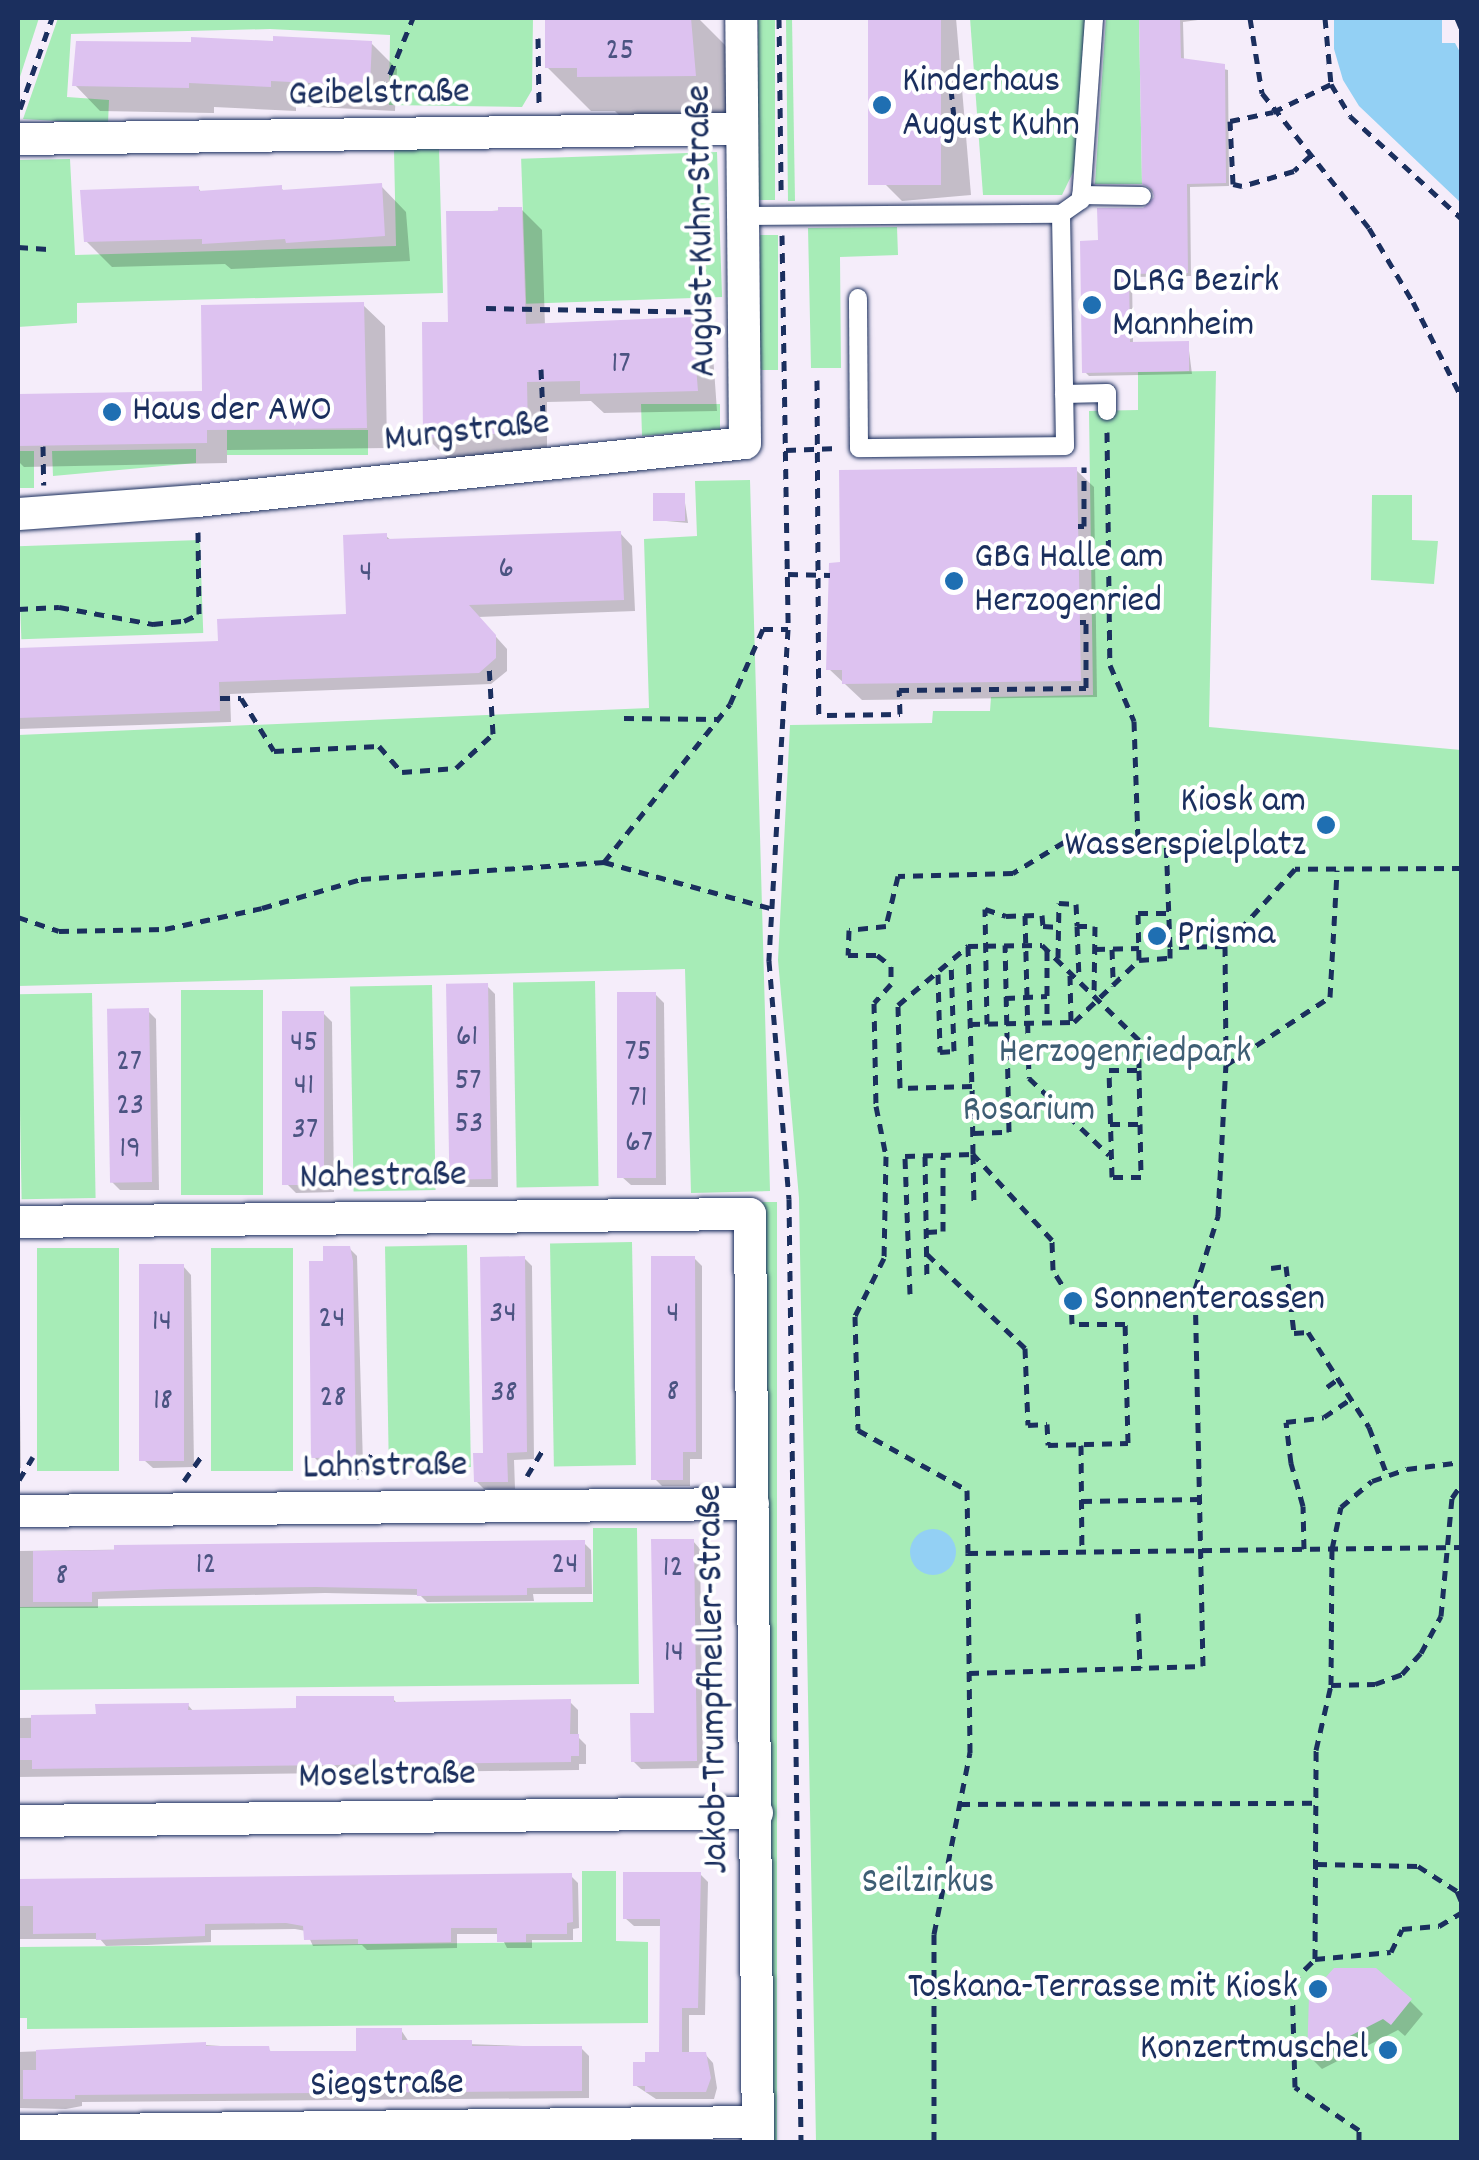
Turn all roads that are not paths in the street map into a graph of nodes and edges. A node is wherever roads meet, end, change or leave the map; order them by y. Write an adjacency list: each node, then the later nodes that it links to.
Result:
1 (740, 18): 3 (street, August-Kuhn-Straße)
2 (1094, 18): 5 (lane)
3 (742, 129): 4 (street, Geibelstraße); 8 (street, August-Kuhn-Straße)
4 (18, 139)
5 (1081, 195): 6 (lane); 7 (lane)
6 (1123, 201)
7 (1061, 214): 8 (lane); 10 (lane)
8 (743, 216): 12 (street, August-Kuhn-Straße)
9 (858, 298): 10 (lane)
10 (1064, 394): 11 (lane)
11 (1107, 420)
12 (746, 443): 13 (street, Murgstraße)
13 (18, 514)
14 (750, 1214): 15 (street, Nahestraße); 16 (street, Jakob-Trumpfheller-Straße)
15 (18, 1222)
16 (753, 1504): 17 (street, Lahnstraße); 18 (street, Jakob-Trumpfheller-Straße)
17 (18, 1512)
18 (757, 1813): 19 (street, Moselstraße); 21 (street, Jakob-Trumpfheller-Straße)
19 (18, 1821)
20 (18, 2130): 21 (street, Siegstraße)
21 (758, 2132)

